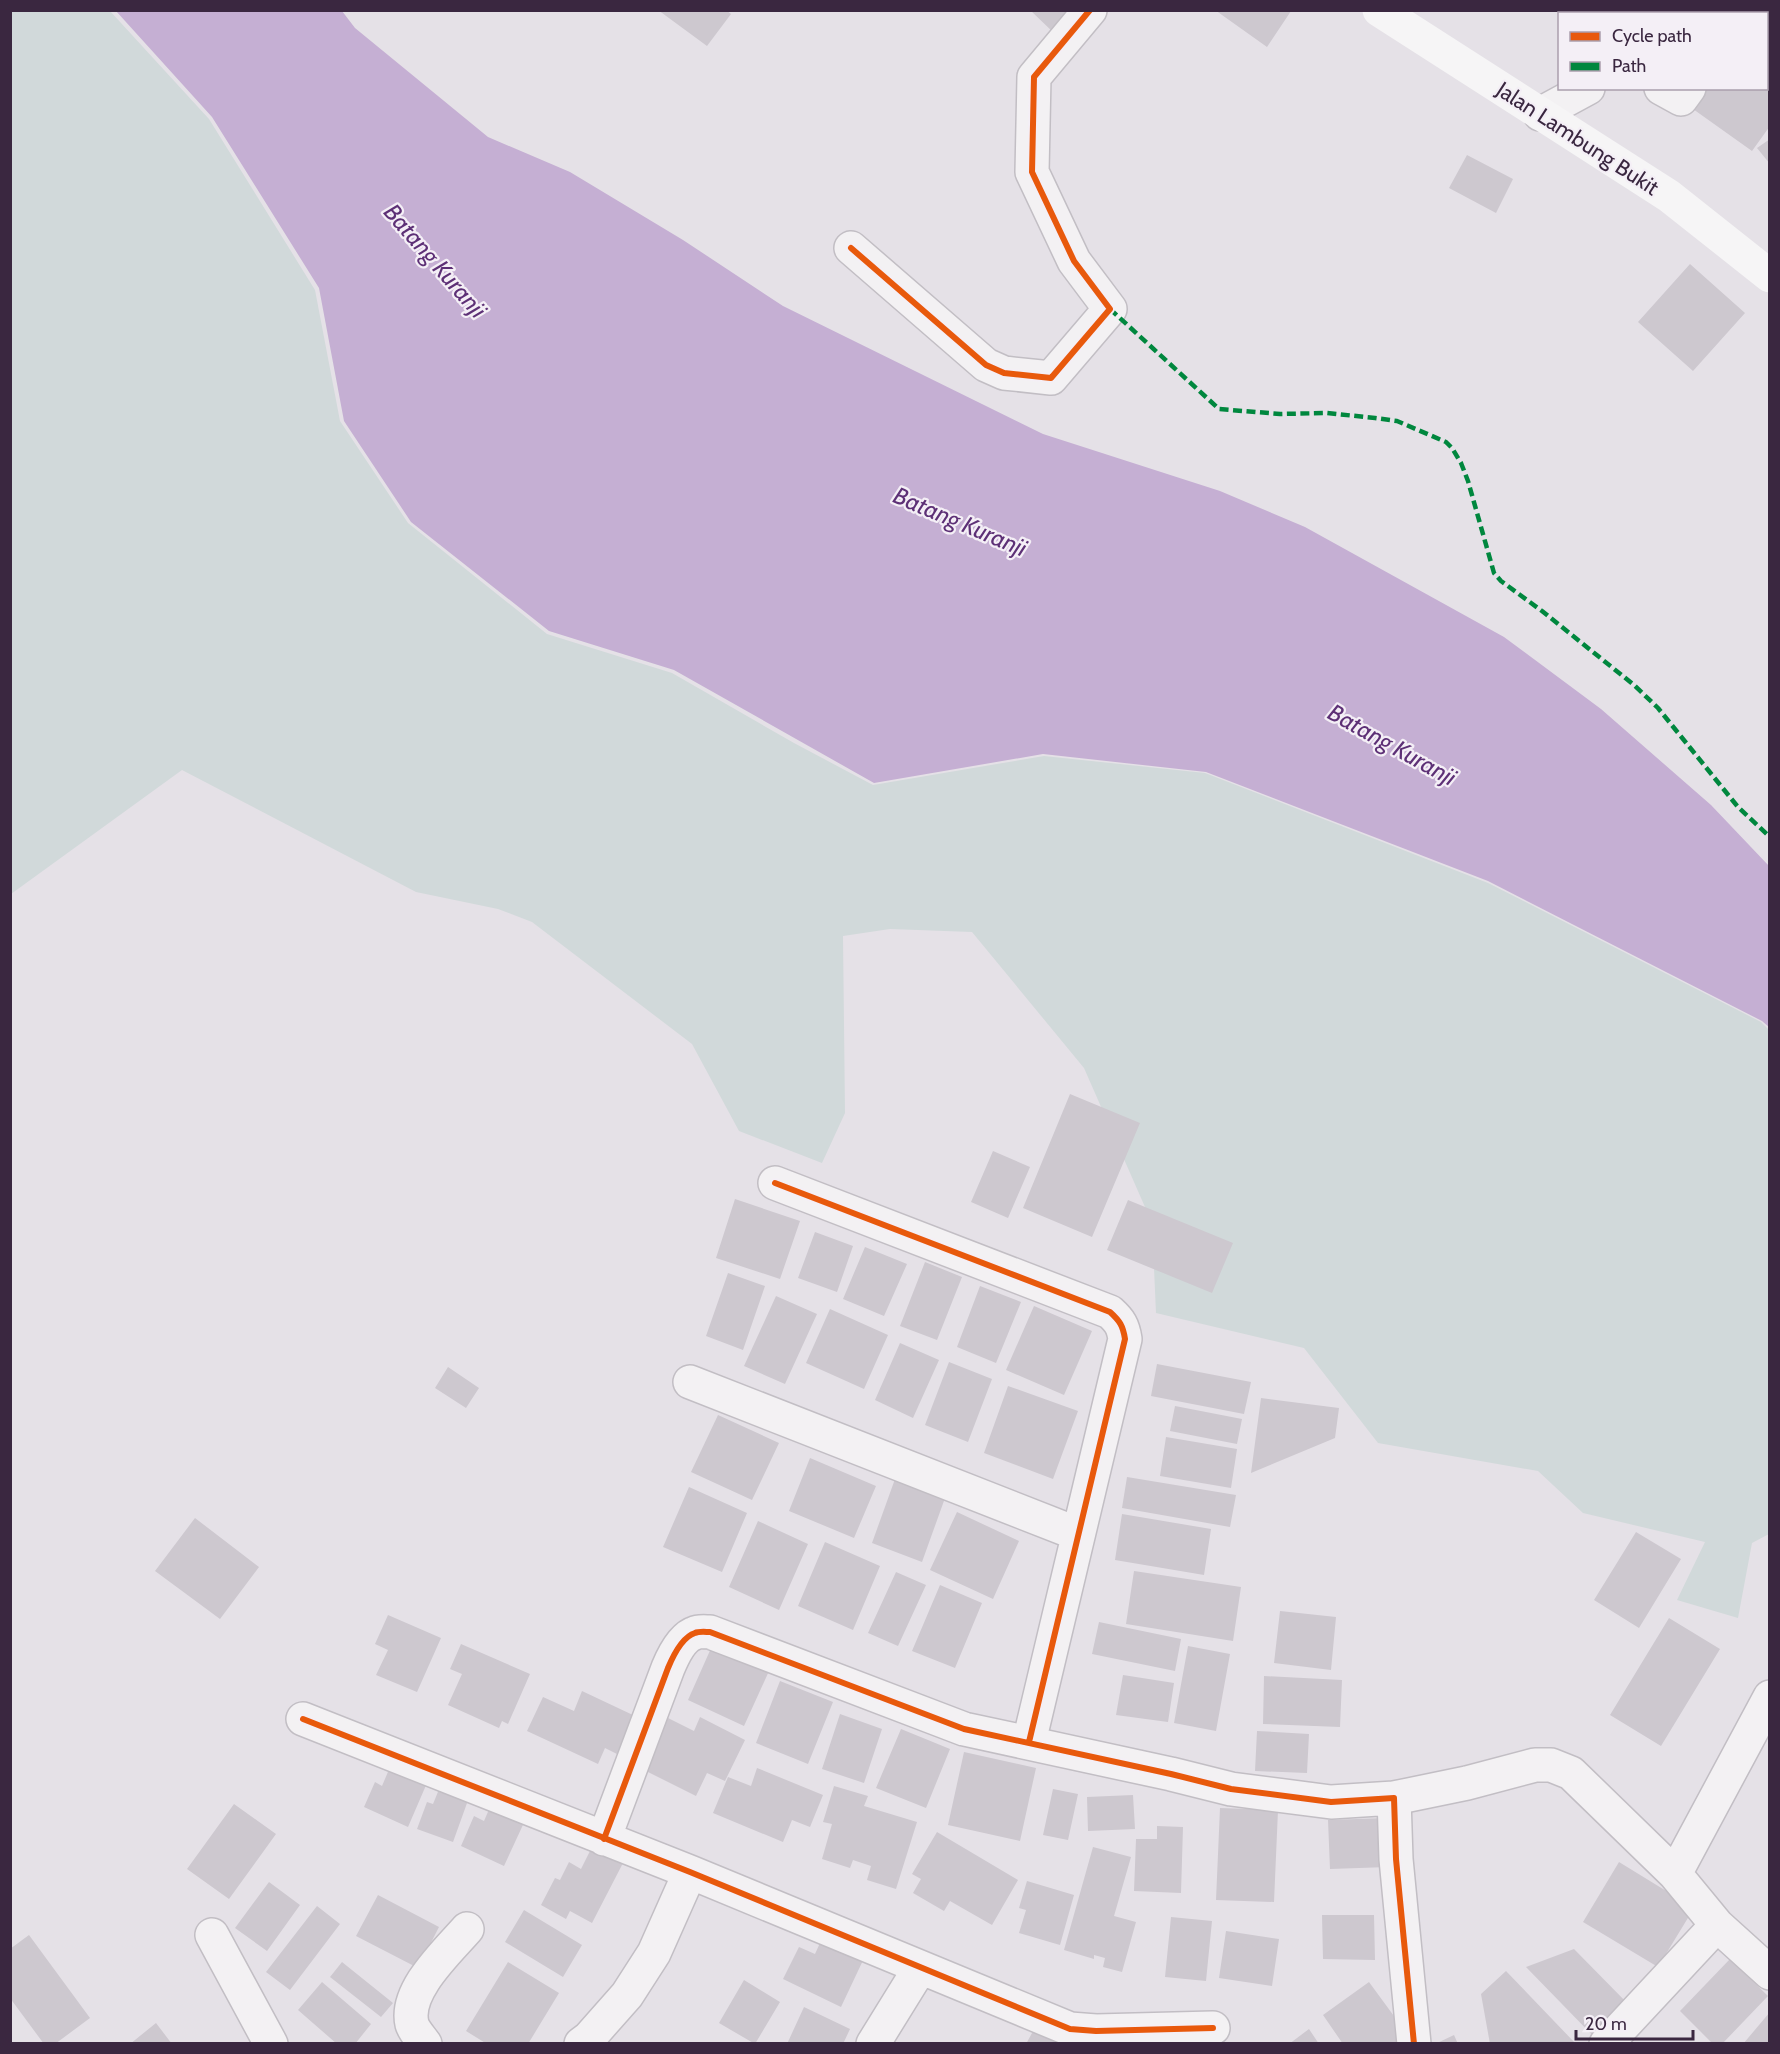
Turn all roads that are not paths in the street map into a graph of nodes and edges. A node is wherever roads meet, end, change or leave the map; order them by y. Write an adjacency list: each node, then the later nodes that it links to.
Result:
1 (1090, 10): 7 (street)
2 (1379, 10): 6 (street, Jalan Lambung Bukit)
3 (1584, 90): 6 (street)
4 (1665, 90): 5 (street)
5 (1688, 90)
6 (1540, 114): 8 (street, Jalan Lambung Bukit)
7 (851, 248)
8 (1769, 275)
9 (775, 1183): 11 (street)
10 (690, 1382): 11 (street)
11 (1078, 1534): 14 (street)
12 (1770, 1697): 18 (street)
13 (303, 1719): 16 (street)
14 (1029, 1742): 15 (street); 16 (street)
15 (1394, 1798): 18 (street); 29 (street)
16 (604, 1839): 17 (street)
17 (690, 1872): 22 (street); 27 (street)
18 (1675, 1874): 19 (street)
19 (1717, 1925): 23 (street); 30 (street)
20 (467, 1929): 26 (street)
21 (212, 1935): 25 (street)
22 (920, 1968): 24 (street); 28 (street)
23 (1770, 1974)
24 (1213, 2028)
25 (271, 2043)
26 (425, 2043)
27 (581, 2043)
28 (873, 2043)
29 (1414, 2043)
30 (1606, 2043)

